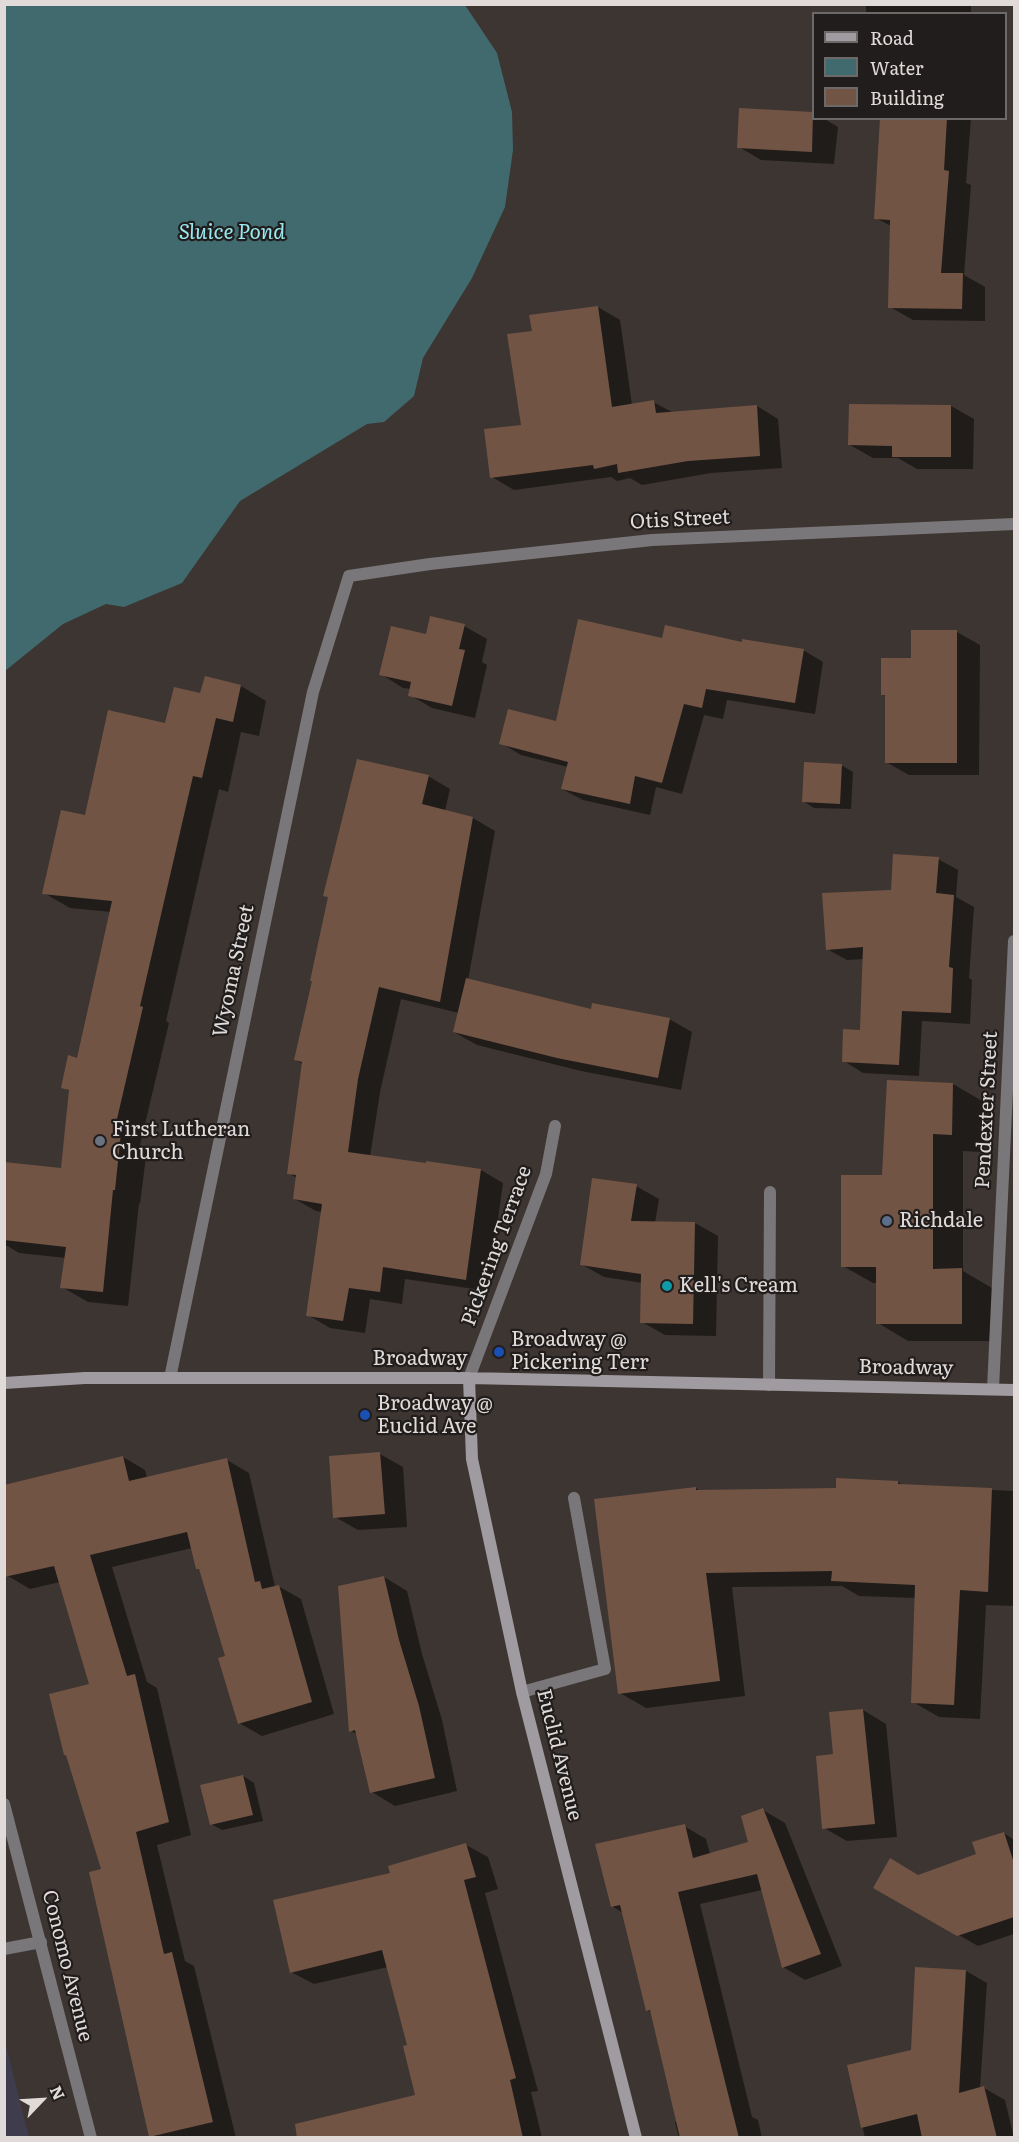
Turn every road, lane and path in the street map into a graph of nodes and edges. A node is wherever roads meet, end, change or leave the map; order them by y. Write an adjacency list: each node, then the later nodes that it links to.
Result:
1 (1014, 524): 2 (street, Otis Street)
2 (349, 576): 6 (street, Wyoma Street)
3 (1014, 941): 10 (street, Pendexter Street)
4 (555, 1126): 7 (street, Pickering Terrace)
5 (770, 1192): 9 (street)
6 (170, 1377): 7 (main road, Broadway); 8 (main road, Broadway)
7 (469, 1378): 9 (main road, Broadway); 13 (main road, Euclid Avenue)
8 (4, 1383)
9 (769, 1385): 10 (main road, Broadway)
10 (993, 1389): 11 (main road, Broadway)
11 (1014, 1390)
12 (574, 1498): 13 (street)
13 (522, 1692): 18 (main road, Euclid Avenue)
14 (4, 1804): 15 (street, Conomo Avenue)
15 (41, 1942): 16 (street); 17 (street, Conomo Avenue)
16 (4, 1949)
17 (91, 2138)
18 (636, 2138)

